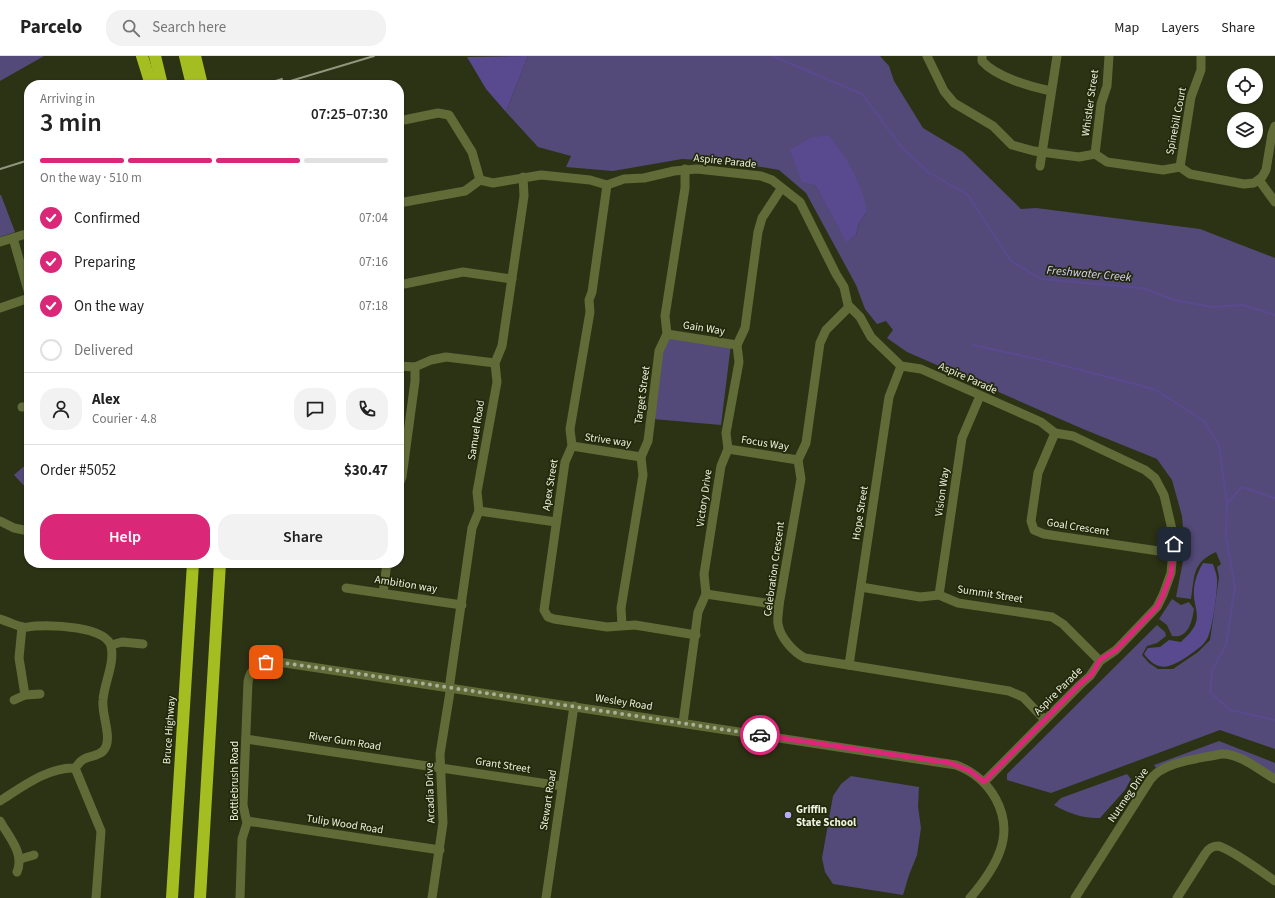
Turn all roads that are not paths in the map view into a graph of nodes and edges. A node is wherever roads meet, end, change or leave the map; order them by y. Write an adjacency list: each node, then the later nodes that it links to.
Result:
1 (142, 56): 10 (highway)
2 (155, 56): 11 (highway)
3 (185, 56): 12 (highway)
4 (195, 56): 13 (highway)
5 (927, 56): 17 (street)
6 (982, 56): 14 (street)
7 (1057, 56): 14 (street)
8 (1109, 56): 18 (street, Whistler Street)
9 (1201, 56): 20 (street, Spinebill Court)
10 (149, 80)
11 (161, 80)
12 (191, 80)
13 (201, 80)
14 (1051, 91): 17 (street)
15 (404, 120): 23 (street)
16 (1275, 126): 24 (street)
17 (1042, 152): 18 (street); 19 (street)
18 (1095, 154): 20 (street)
19 (1040, 166)
20 (1180, 167): 24 (street)
21 (685, 169): 25 (street, Aspire Parade); 26 (street, Aspire Parade); 38 (street, Target Street)
22 (523, 177): 23 (street); 25 (street); 33 (street, Samuel Road)
23 (480, 180): 27 (street)
24 (1259, 180): 28 (street)
25 (608, 185): 46 (street, Apex Street)
26 (782, 189): 36 (street, Aspire Parade); 39 (street, Victory Drive)
27 (404, 202)
28 (1275, 202)
29 (24, 235): 30 (street)
30 (13, 238): 31 (street); 32 (street)
31 (0, 242)
32 (24, 276)
33 (512, 279): 34 (street); 40 (street, Samuel Road)
34 (404, 284)
35 (24, 300): 37 (street)
36 (849, 307): 42 (street); 49 (street)
37 (0, 308)
38 (667, 334): 39 (street, Gain Way); 48 (street, Target Street)
39 (737, 345): 47 (street, Victory Drive)
40 (495, 363): 43 (street); 51 (street, Samuel Road)
41 (404, 366): 43 (street)
42 (901, 366): 44 (street, Aspire Parade); 59 (street, Hope Street)
43 (415, 367): 50 (street)
44 (980, 396): 45 (street, Aspire Parade); 63 (street, Vision Way)
45 (1054, 434): 55 (street, Aspire Parade); 55 (street, Goal Crescent)
46 (572, 446): 48 (street, Strive way); 53 (street, Apex Street)
47 (728, 449): 49 (street, Focus Way); 62 (street, Victory Drive)
48 (641, 456): 67 (street, Target Street)
49 (798, 460): 65 (street, Celebration Crescent)
50 (404, 463)
51 (479, 511): 53 (street); 64 (street, Samuel Road)
52 (0, 521): 54 (street)
53 (556, 522): 67 (street, Apex Street)
54 (24, 531)
55 (1172, 553): 72 (street, Aspire Parade)
56 (193, 568): 97 (highway, Bruce Highway)
57 (220, 568): 98 (highway)
58 (386, 568): 61 (street)
59 (861, 587): 63 (street, Summit Street); 73 (street, Hope Street)
60 (346, 588): 61 (street, Ambition way)
61 (383, 593): 64 (street, Ambition way)
62 (706, 594): 65 (street); 69 (street, Victory Drive)
63 (939, 595): 72 (street, Summit Street)
64 (462, 605): 75 (street, Samuel Road)
65 (780, 605): 73 (street, Celebration Crescent)
66 (0, 619): 68 (street)
67 (622, 625): 69 (street, Apex Street)
68 (22, 627): 71 (street); 77 (street)
69 (696, 635): 81 (street, Victory Drive)
70 (143, 644): 71 (street)
71 (111, 645): 83 (street)
72 (1100, 660): 80 (street, Aspire Parade)
73 (849, 665): 80 (street, Celebration Crescent)
74 (257, 666): 75 (street, Wesley Road); 82 (street, Bottlebrush Road)
75 (450, 687): 79 (street, Wesley Road); 84 (street, Arcadia Drive)
76 (40, 694): 77 (street)
77 (25, 695): 78 (street)
78 (14, 700)
79 (574, 706): 81 (street, Wesley Road); 87 (street, Stewart Road)
80 (1046, 720): 86 (street, Aspire Parade)
81 (683, 723): 86 (street, Wesley Road)
82 (246, 738): 84 (street, River Gum Road); 90 (street, Bottlebrush Road)
83 (75, 768): 88 (street); 96 (street)
84 (440, 768): 87 (street, Grant Street); 91 (street, Arcadia Drive)
85 (1275, 779): 103 (street, Nutmeg Drive)
86 (984, 782): 102 (street, Wesley Road)
87 (562, 786): 101 (street, Stewart Road)
88 (0, 801)
89 (0, 820): 93 (street)
90 (246, 821): 91 (street, Tulip Wood Road); 99 (street, Bottlebrush Road)
91 (440, 850): 100 (street, Arcadia Drive)
92 (34, 856): 93 (street)
93 (20, 858): 94 (street)
94 (17, 872)
95 (1275, 881): 104 (street)
96 (96, 898)
97 (172, 898)
98 (200, 898)
99 (240, 898)
100 (432, 898)
101 (546, 898)
102 (970, 898)
103 (1075, 898)
104 (1177, 898)

